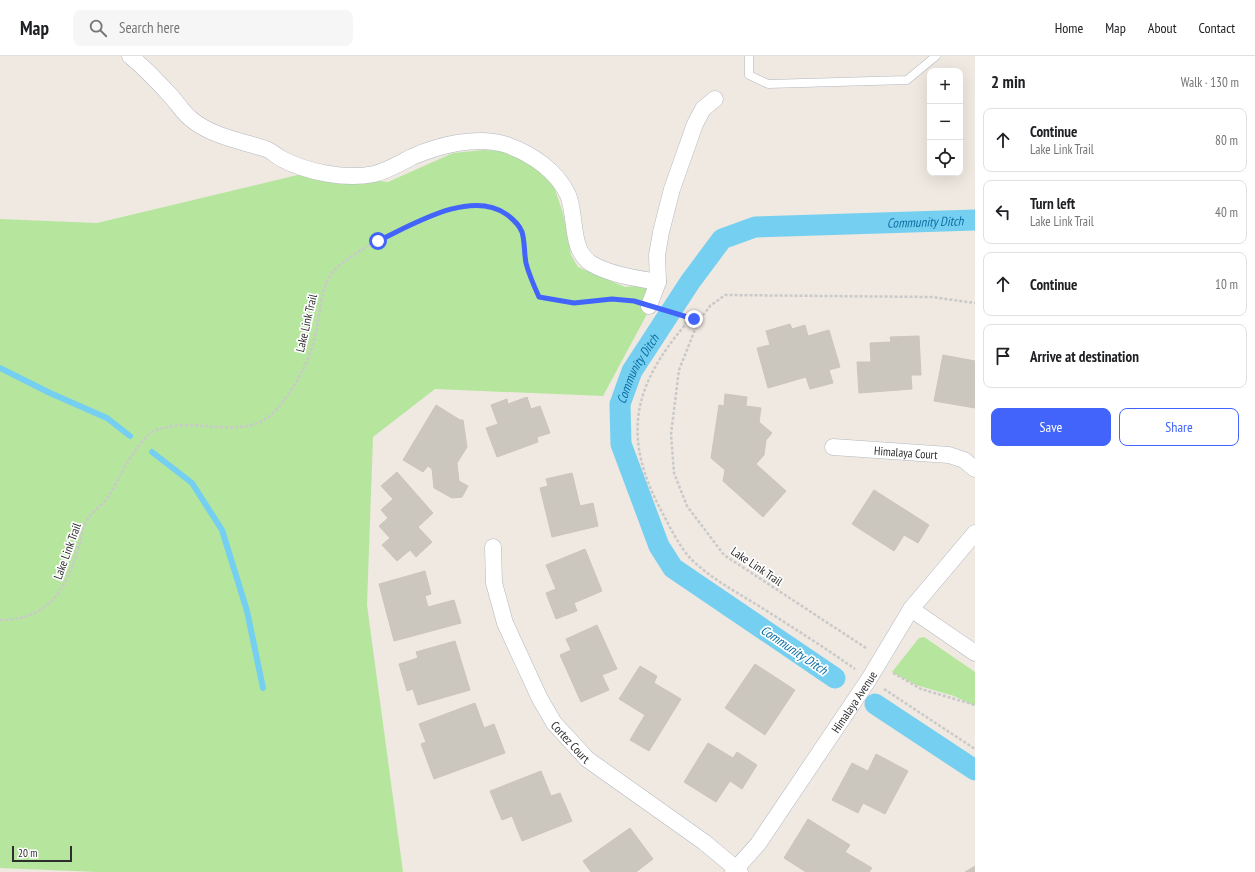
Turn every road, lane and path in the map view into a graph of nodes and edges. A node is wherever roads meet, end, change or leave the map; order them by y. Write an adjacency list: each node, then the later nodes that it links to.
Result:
1 (130, 56): 5 (street)
2 (749, 56): 3 (lane)
3 (936, 56)
4 (715, 99): 5 (street)
5 (658, 282): 7 (street)
6 (975, 303): 9 (path, Lake Link Trail)
7 (651, 307): 8 (path); 15 (path, Lake Link Trail)
8 (685, 316): 9 (path); 18 (path)
9 (698, 322): 17 (path, Lake Link Trail)
10 (834, 447): 11 (street, Himalaya Court)
11 (975, 469)
12 (975, 533): 14 (street, Himalaya Avenue)
13 (494, 547): 21 (street, Cortez Court)
14 (911, 609): 16 (street); 17 (street, Himalaya Avenue)
15 (0, 620)
16 (975, 653)
17 (881, 658): 18 (street, Himalaya Avenue); 19 (path, Lake Link Trail)
18 (869, 679): 20 (path); 21 (street, Himalaya Avenue)
19 (975, 705)
20 (975, 749)
21 (736, 871)

